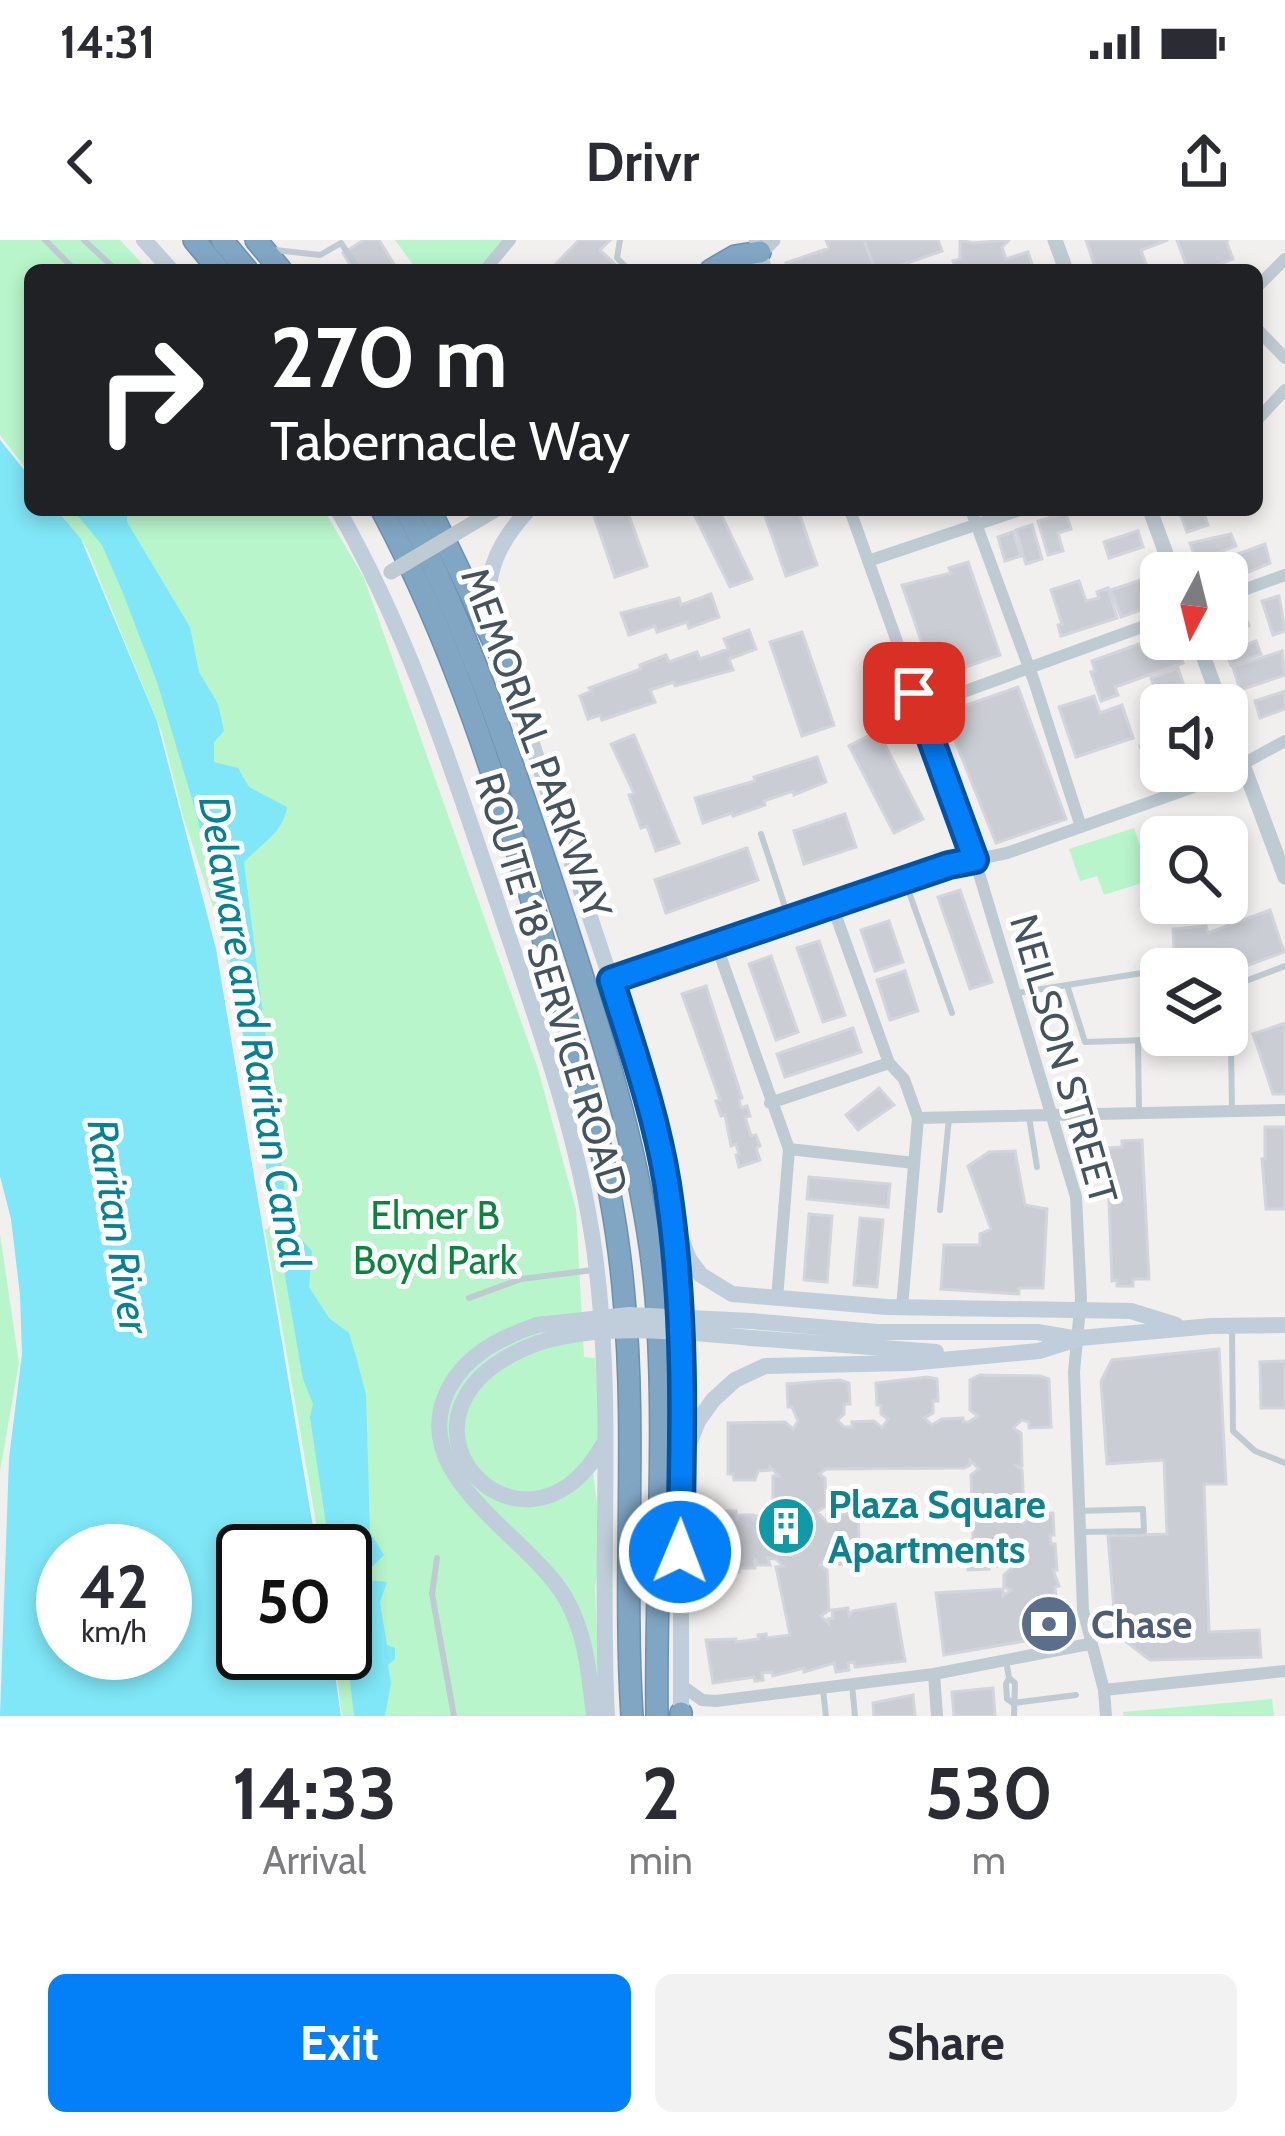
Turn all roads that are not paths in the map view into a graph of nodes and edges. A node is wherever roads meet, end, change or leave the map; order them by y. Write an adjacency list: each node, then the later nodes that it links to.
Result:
1 (46, 240): 10 (lane)
2 (84, 240): 11 (lane)
3 (144, 240): 12 (main road)
4 (194, 240): 13 (highway)
5 (222, 240): 14 (highway)
6 (510, 240): 16 (street)
7 (764, 251): 17 (highway)
8 (267, 254): 15 (lane)
9 (1285, 259): 18 (street)
10 (69, 264)
11 (110, 264)
12 (166, 264)
13 (215, 264)
14 (242, 264)
15 (354, 264)
16 (490, 264)
17 (721, 264)
18 (1263, 281)
19 (1263, 335): 20 (street)
20 (1285, 358)
21 (1285, 390): 22 (street)
22 (1263, 414)
23 (342, 516): 37 (main road, ROUTE 18 SERVICE ROAD)
24 (385, 516): 110 (highway, MEMORIAL PARKWAY)
25 (409, 516): 111 (highway, MEMORIAL PARKWAY)
26 (433, 516): 40 (highway)
27 (485, 516): 37 (street, bridge)
28 (523, 516): 40 (main road)
29 (852, 516): 35 (street, NEILSON STREET)
30 (973, 516): 33 (street)
31 (1004, 516): 33 (street)
32 (1152, 516): 34 (street)
33 (976, 526): 35 (street); 41 (street)
34 (1165, 552)
35 (868, 562): 42 (street, NEILSON STREET)
36 (1285, 575): 38 (street)
37 (383, 576): 78 (main road, ROUTE 18 SERVICE ROAD)
38 (1248, 588)
39 (1140, 628): 41 (street)
40 (504, 663): 57 (main road)
41 (1029, 668): 42 (street); 47 (street)
42 (919, 708): 49 (street, NEILSON STREET)
43 (1285, 741): 44 (street)
44 (1248, 761)
45 (1248, 780): 50 (street)
46 (1179, 792): 47 (street)
47 (1081, 827): 49 (street)
48 (760, 834): 53 (lane)
49 (975, 860): 51 (street); 60 (street, NEILSON STREET)
50 (1285, 877)
51 (904, 880): 52 (street); 61 (lane)
52 (832, 904): 53 (street); 64 (street)
53 (789, 919): 54 (street)
54 (716, 944): 57 (street); 65 (street)
55 (1285, 966): 58 (lane)
56 (1140, 973): 59 (lane)
57 (611, 980): 76 (main road)
58 (1248, 980)
59 (1067, 985): 60 (lane); 62 (lane)
60 (1017, 993): 69 (street, NEILSON STREET)
61 (952, 1013)
62 (1138, 1040): 68 (lane)
63 (1231, 1056): 67 (lane)
64 (889, 1063): 65 (street); 71 (street)
65 (770, 1103): 73 (street)
66 (1285, 1110): 67 (street)
67 (1232, 1111): 68 (street)
68 (1139, 1114): 69 (street)
69 (1051, 1116): 70 (street); 82 (street, NEILSON STREET)
70 (1029, 1117): 72 (street); 75 (lane)
71 (918, 1118): 72 (street); 74 (street)
72 (949, 1118): 77 (lane)
73 (789, 1149): 74 (street); 80 (street)
74 (914, 1163): 81 (street)
75 (1037, 1167)
76 (668, 1187): 80 (main road); 92 (main road)
77 (940, 1210)
78 (597, 1270): 79 (lane); 90 (main road, ROUTE 18 SERVICE ROAD)
79 (470, 1298)
80 (777, 1299): 81 (main road)
81 (902, 1308): 82 (main road)
82 (1080, 1311): 85 (main road); 88 (street, NEILSON STREET)
83 (1232, 1325): 84 (main road); 85 (main road); 91 (lane)
84 (1285, 1325)
85 (1189, 1328): 88 (main road)
86 (751, 1330): 87 (main road, bridge); 88 (main road); 89 (main road)
87 (538, 1334): 90 (main road); 108 (main road)
88 (1080, 1339): 89 (main road); 93 (street, NEILSON STREET)
89 (969, 1354): 92 (main road)
90 (603, 1444): 109 (main road, ROUTE 18 SERVICE ROAD)
91 (1285, 1463)
92 (681, 1474): 100 (main road)
93 (1079, 1510): 94 (street, NEILSON STREET); 94 (lane)
94 (1080, 1532): 96 (street, NEILSON STREET)
95 (437, 1558): 107 (lane)
96 (1089, 1644): 97 (street); 103 (street, NEILSON STREET)
97 (1006, 1660): 99 (street); 105 (lane)
98 (1285, 1671): 103 (street)
99 (934, 1674): 101 (street); 114 (street)
100 (680, 1683): 102 (street); 106 (main road)
101 (852, 1685): 102 (street); 113 (lane)
102 (824, 1689): 112 (lane)
103 (1104, 1690): 116 (street, NEILSON STREET)
104 (1076, 1695): 105 (lane)
105 (1013, 1703): 115 (lane)
106 (681, 1715)
107 (454, 1716)
108 (594, 1716)
109 (607, 1716)
110 (632, 1716)
111 (657, 1716)
112 (826, 1716)
113 (855, 1716)
114 (937, 1716)
115 (1014, 1716)
116 (1106, 1716)

